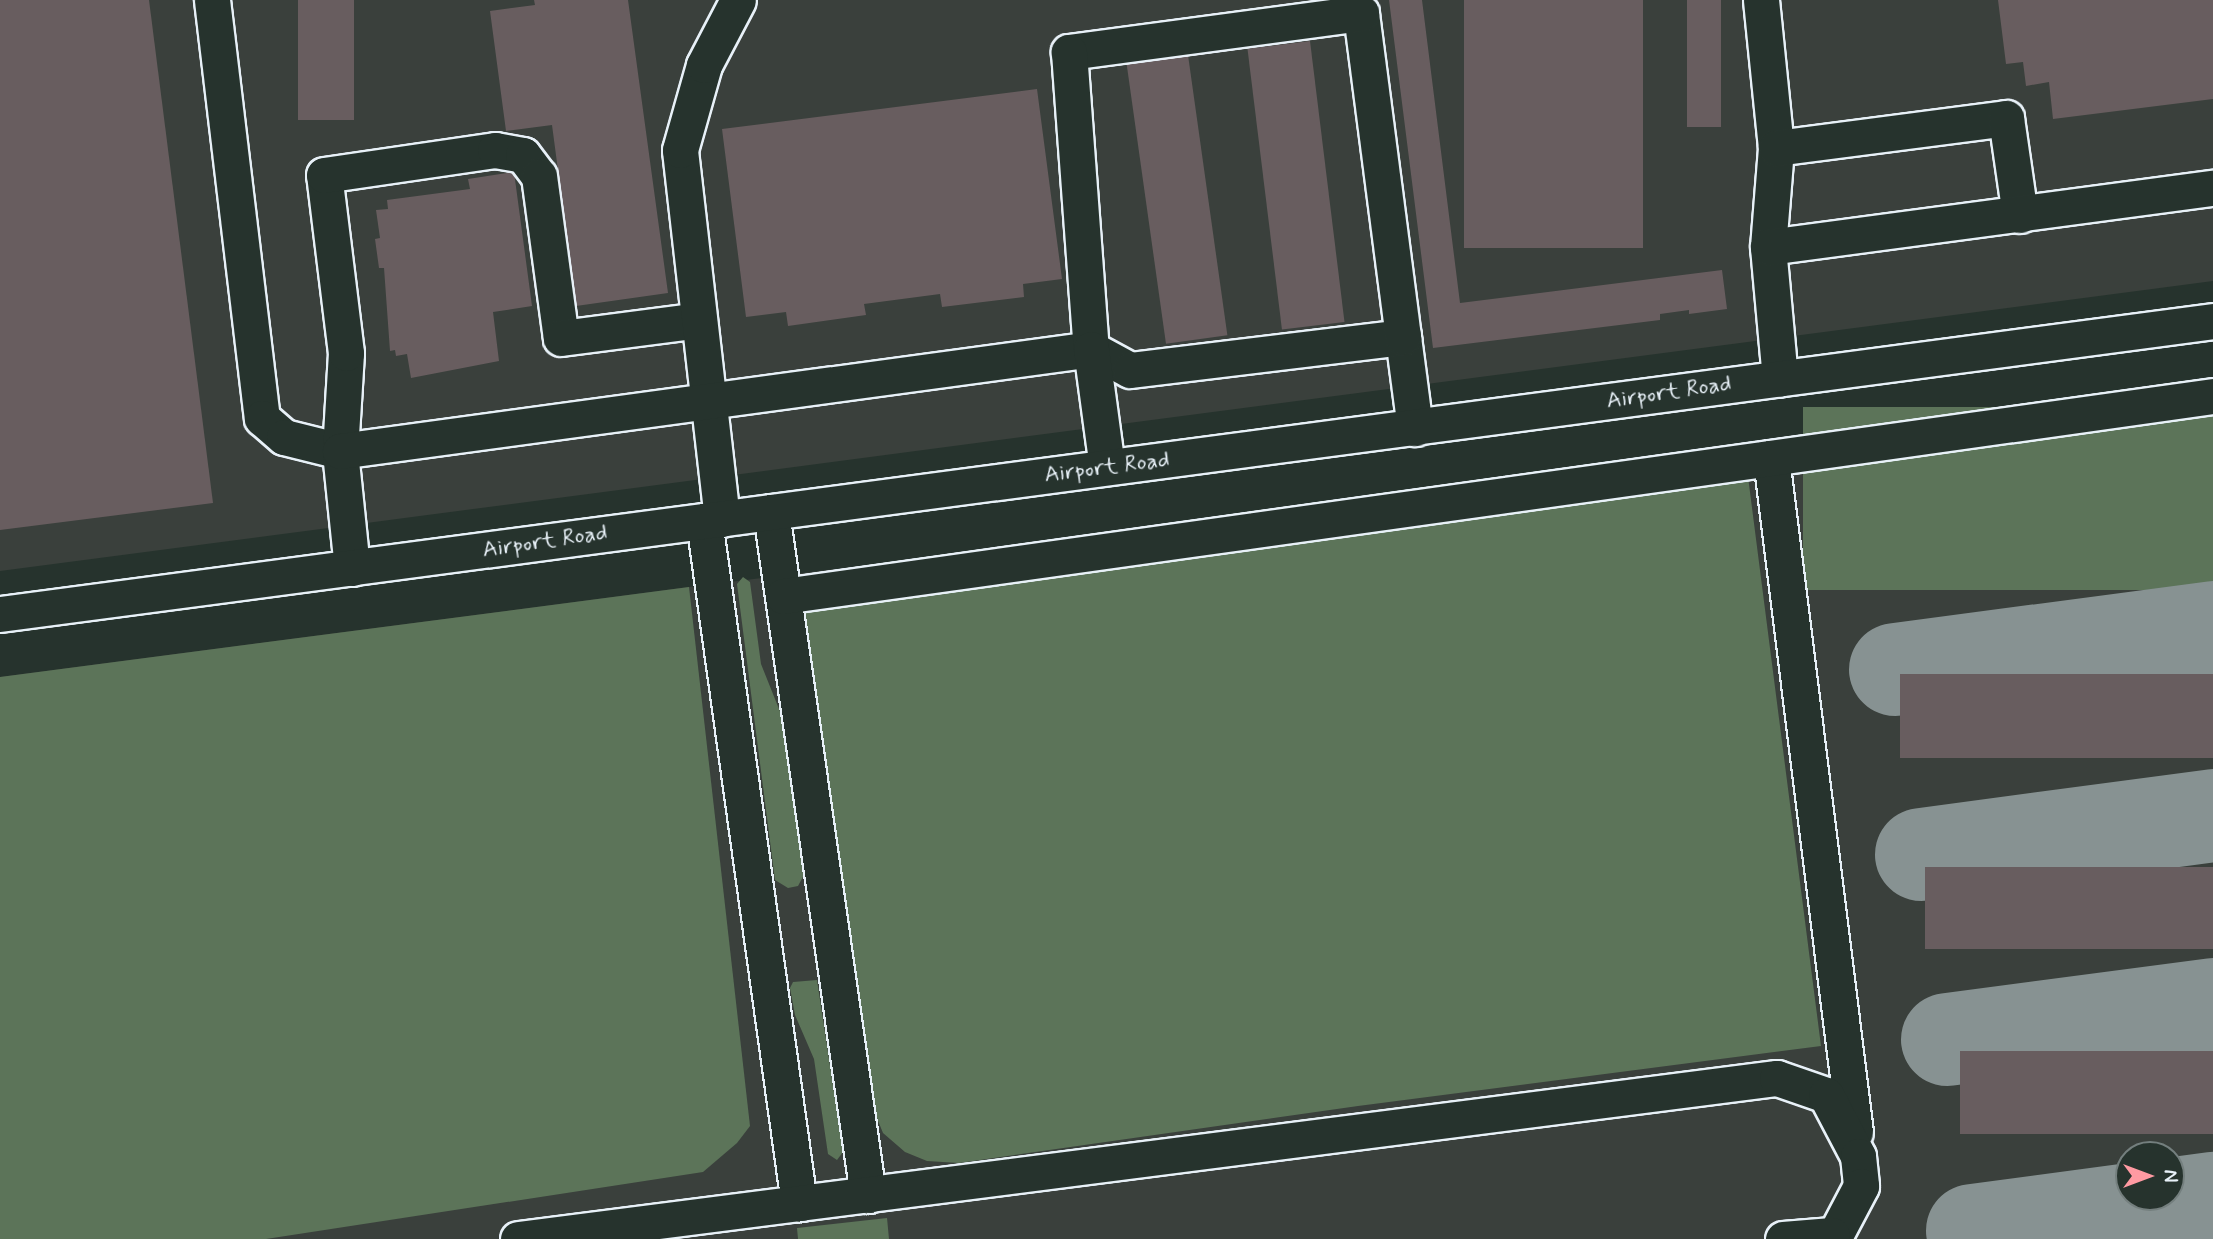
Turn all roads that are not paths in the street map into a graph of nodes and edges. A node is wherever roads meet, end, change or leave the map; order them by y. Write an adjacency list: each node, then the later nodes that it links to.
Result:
1 (212, 0): 16 (street)
2 (738, 0): 8 (street)
3 (1761, 0): 4 (street)
4 (1776, 148): 6 (street); 7 (street)
5 (2213, 188): 6 (street)
6 (2020, 215): 7 (street)
7 (1768, 247): 12 (street)
8 (699, 320): 14 (street); 16 (street)
9 (2213, 321): 12 (street, Airport Road)
10 (1403, 337): 11 (street); 11 (street); 15 (street)
11 (1091, 349): 14 (street); 18 (street)
12 (1780, 378): 15 (street, Airport Road)
13 (2213, 396): 17 (street)
14 (708, 401): 16 (street); 20 (street)
15 (1415, 428): 18 (street, Airport Road)
16 (340, 451): 21 (street)
17 (1771, 458): 22 (street); 24 (street)
18 (1107, 467): 19 (street, Airport Road)
19 (771, 512): 20 (street, Airport Road); 22 (street)
20 (713, 520): 21 (street, Airport Road); 26 (street)
21 (352, 568): 23 (street, Airport Road)
22 (783, 596): 25 (street)
23 (0, 614)
24 (1858, 1156): 25 (street); 27 (street)
25 (868, 1195): 26 (street)
26 (799, 1203): 28 (street)
27 (1833, 1237): 29 (street)
28 (518, 1239)
29 (1783, 1239)

